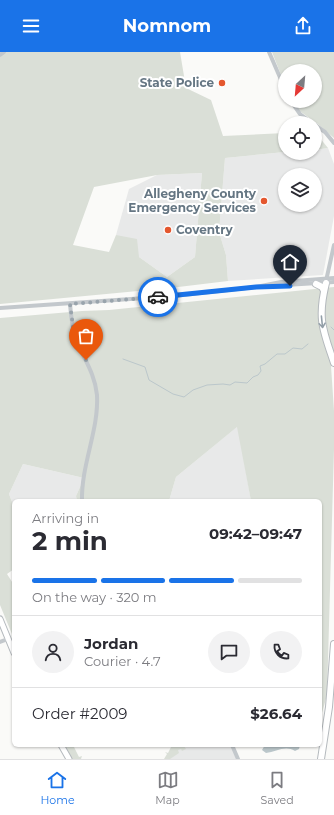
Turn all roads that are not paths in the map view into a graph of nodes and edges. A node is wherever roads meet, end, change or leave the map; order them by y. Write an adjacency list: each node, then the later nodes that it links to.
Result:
1 (4, 52): 3 (street)
2 (269, 52): 4 (street)
3 (0, 55)
4 (278, 73)
5 (296, 108): 6 (street)
6 (303, 116)
7 (322, 130): 8 (street)
8 (334, 143)
9 (334, 246): 11 (street)
10 (334, 278): 11 (street)
11 (326, 281): 12 (street); 13 (street); 14 (street); 15 (highway)
12 (334, 282)
13 (316, 284): 14 (street); 15 (highway)
14 (256, 287): 16 (street)
15 (324, 291): 18 (highway, one-way to 18)
16 (70, 304): 17 (street); 19 (street)
17 (0, 308)
18 (334, 363)
19 (82, 499)
20 (0, 620): 21 (main road)
21 (8, 639): 22 (street); 24 (main road)
22 (0, 642)
23 (334, 644): 30 (highway)
24 (12, 648)
25 (334, 697): 31 (highway)
26 (62, 747): 28 (main road)
27 (233, 747): 29 (street)
28 (69, 759)
29 (238, 759)
30 (321, 759)
31 (324, 759)

